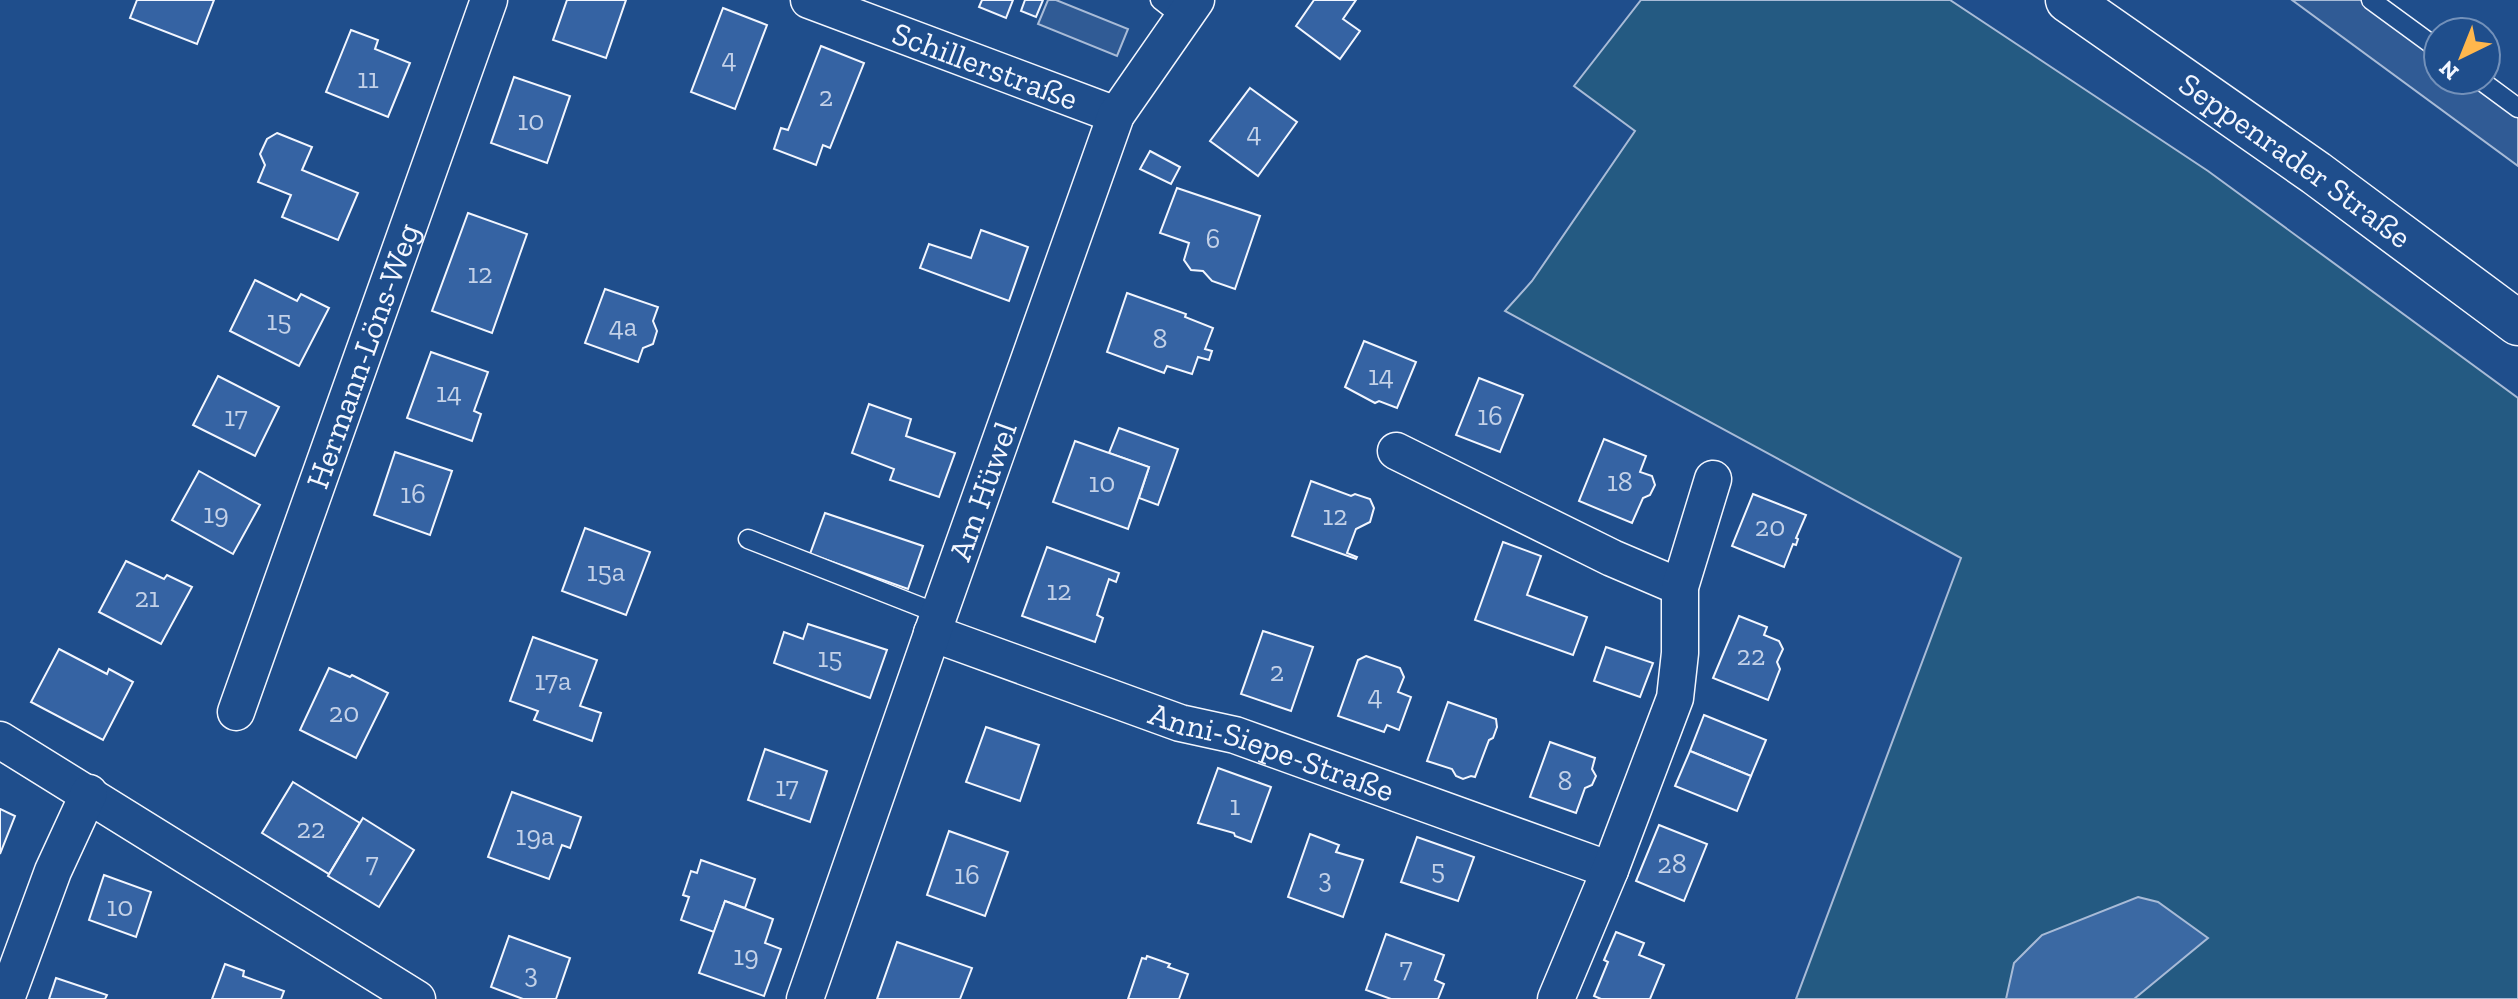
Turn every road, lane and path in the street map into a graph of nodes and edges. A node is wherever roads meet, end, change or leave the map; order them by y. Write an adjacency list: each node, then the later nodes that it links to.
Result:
1 (489, 0): 16 (street, Hermann-Löns-Weg)
2 (809, 0): 9 (street, Schillerstraße)
3 (2068, 0): 10 (main road, Seppenrader Straße)
4 (2371, 0): 6 (lane)
5 (1180, 6): 9 (street, Am Hüwel)
6 (2422, 37)
7 (2502, 96): 8 (lane)
8 (2518, 108)
9 (1116, 115): 15 (street, Am Hüwel)
10 (2518, 323)
11 (1396, 451): 14 (street)
12 (1713, 479): 14 (street)
13 (748, 539): 15 (lane)
14 (1680, 587): 19 (street)
15 (935, 624): 19 (street, Anni-Siepe-Straße); 22 (street, Am Hüwel)
16 (236, 712)
17 (0, 740): 18 (street)
18 (89, 793): 20 (street); 21 (street)
19 (1610, 870): 23 (street)
20 (6, 999)
21 (417, 999)
22 (805, 999)
23 (1556, 999)

